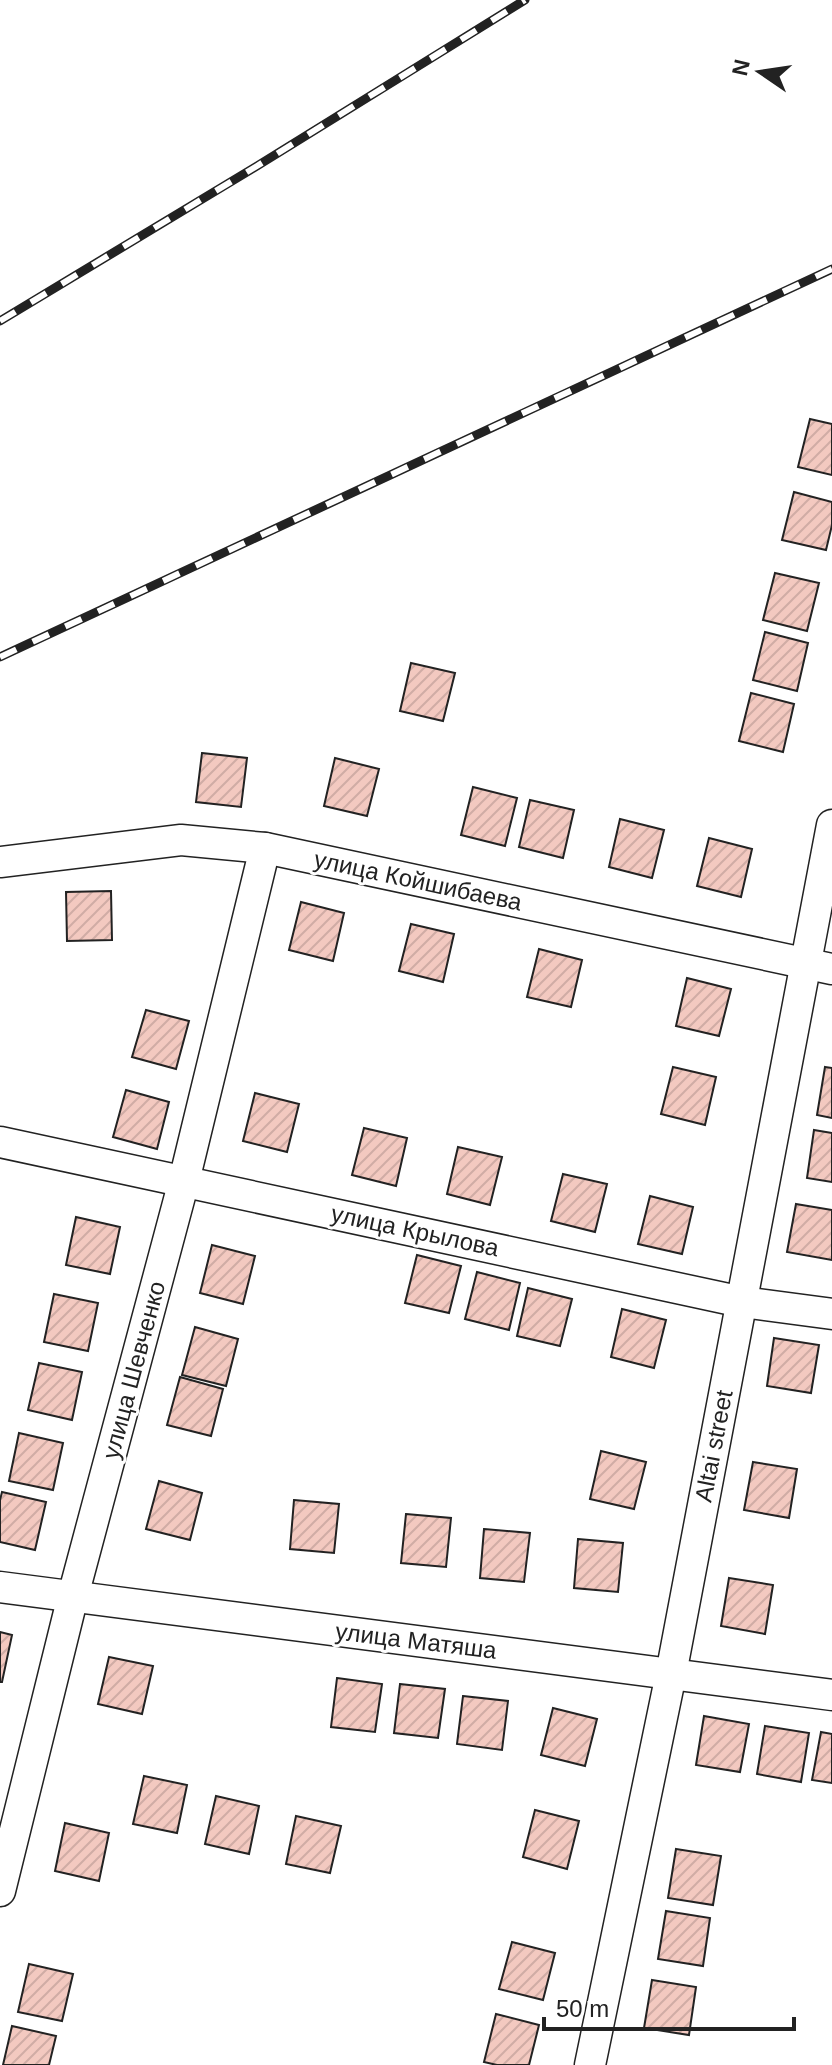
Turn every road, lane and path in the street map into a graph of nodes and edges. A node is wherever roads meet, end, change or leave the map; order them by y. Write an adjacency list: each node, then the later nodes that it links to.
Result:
1 (832, 825): 4 (street, Altai street)
2 (265, 848): 3 (street, улица Койшибаева); 4 (street, улица Койшибаева); 6 (street, улица Шевченко)
3 (0, 862)
4 (818, 966): 7 (street, Altai street)
5 (0, 1142): 6 (street, улица Крылова)
6 (184, 1181): 7 (street, улица Крылова); 10 (street, улица Шевченко)
7 (742, 1302): 8 (street, улица Крылова); 11 (street, Altai street)
8 (832, 1314)
9 (0, 1587): 10 (street, улица Матяша)
10 (73, 1596): 11 (street, улица Матяша); 13 (street, улица Шевченко)
11 (671, 1674): 12 (street, улица Матяша); 14 (street, Altai street)
12 (832, 1695)
13 (0, 1891)
14 (590, 2065)

